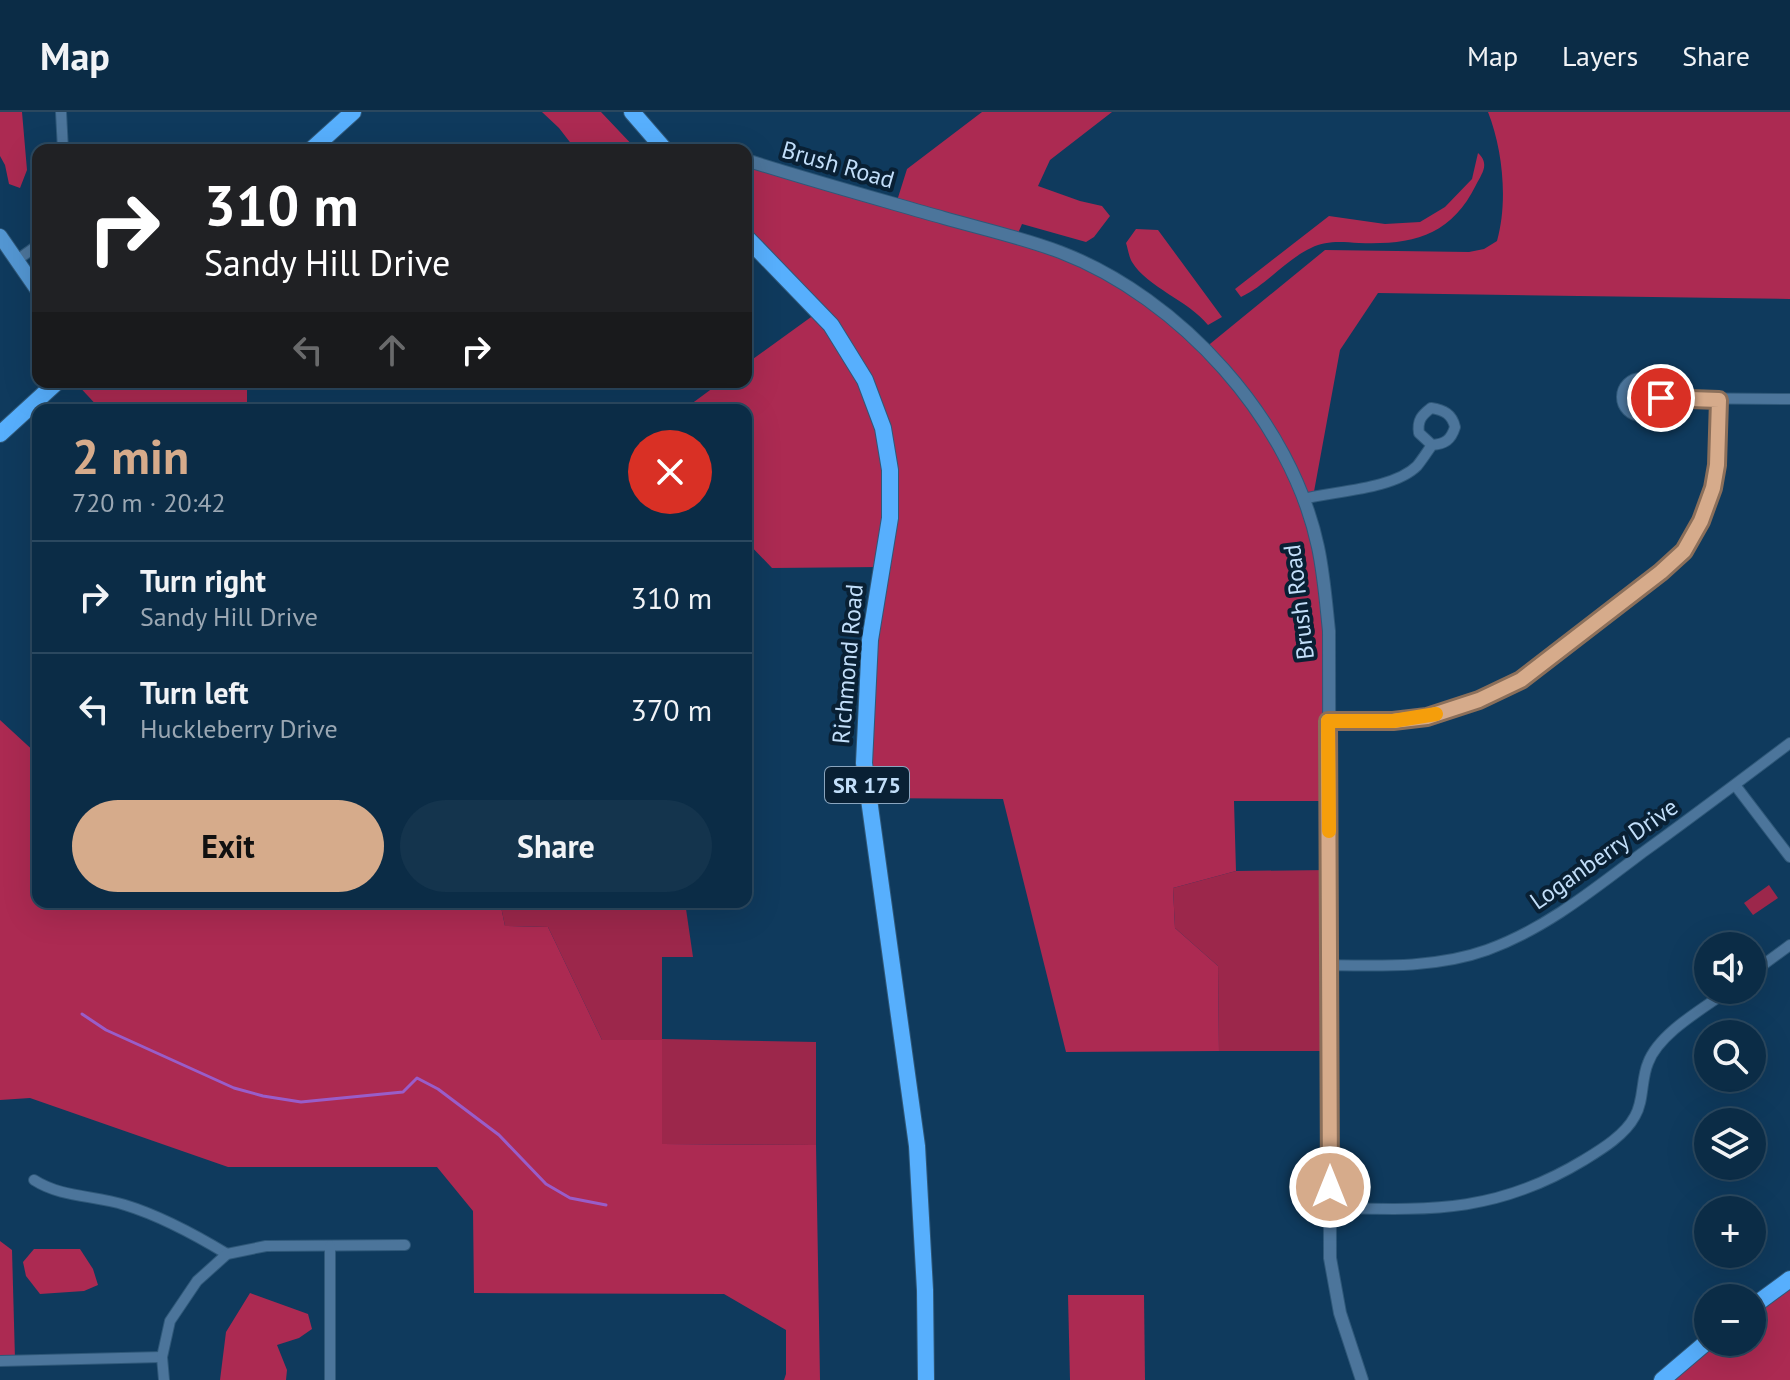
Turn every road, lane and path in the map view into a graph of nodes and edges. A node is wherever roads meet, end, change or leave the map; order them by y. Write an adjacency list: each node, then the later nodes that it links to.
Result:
1 (61, 112): 4 (street)
2 (353, 112): 5 (main road)
3 (632, 112): 6 (main road)
4 (63, 144)
5 (318, 144)
6 (660, 144)
7 (752, 162): 21 (street, Brush Road)
8 (0, 236): 11 (main road)
9 (752, 243): 42 (main road, Richmond Road / SR 175)
10 (32, 249): 11 (street)
11 (17, 260): 12 (main road)
12 (32, 282)
13 (50, 388): 17 (main road)
14 (1661, 398): 16 (street)
15 (1790, 399): 16 (street)
16 (1719, 400): 22 (street)
17 (33, 404)
18 (32, 405): 19 (main road)
19 (0, 434)
20 (1432, 445): 21 (street)
21 (1303, 499): 22 (street, Brush Road)
22 (1328, 721): 28 (street, Brush Road)
23 (1790, 743): 24 (street, Loganberry Drive)
24 (1735, 785): 25 (street); 28 (street, Loganberry Drive)
25 (1790, 857)
26 (1790, 945): 27 (street)
27 (1766, 963)
28 (1329, 965): 31 (street, Brush Road)
29 (1710, 1004): 31 (street)
30 (34, 1180): 34 (street)
31 (1330, 1208): 43 (street, Brush Road)
32 (405, 1245): 33 (street)
33 (330, 1246): 34 (street); 41 (street)
34 (227, 1254): 38 (street)
35 (1790, 1279): 36 (main road)
36 (1766, 1297)
37 (1694, 1353): 44 (main road)
38 (162, 1357): 39 (street); 40 (street)
39 (0, 1361)
40 (164, 1380)
41 (330, 1380)
42 (926, 1380)
43 (1362, 1380)
44 (1662, 1380)

